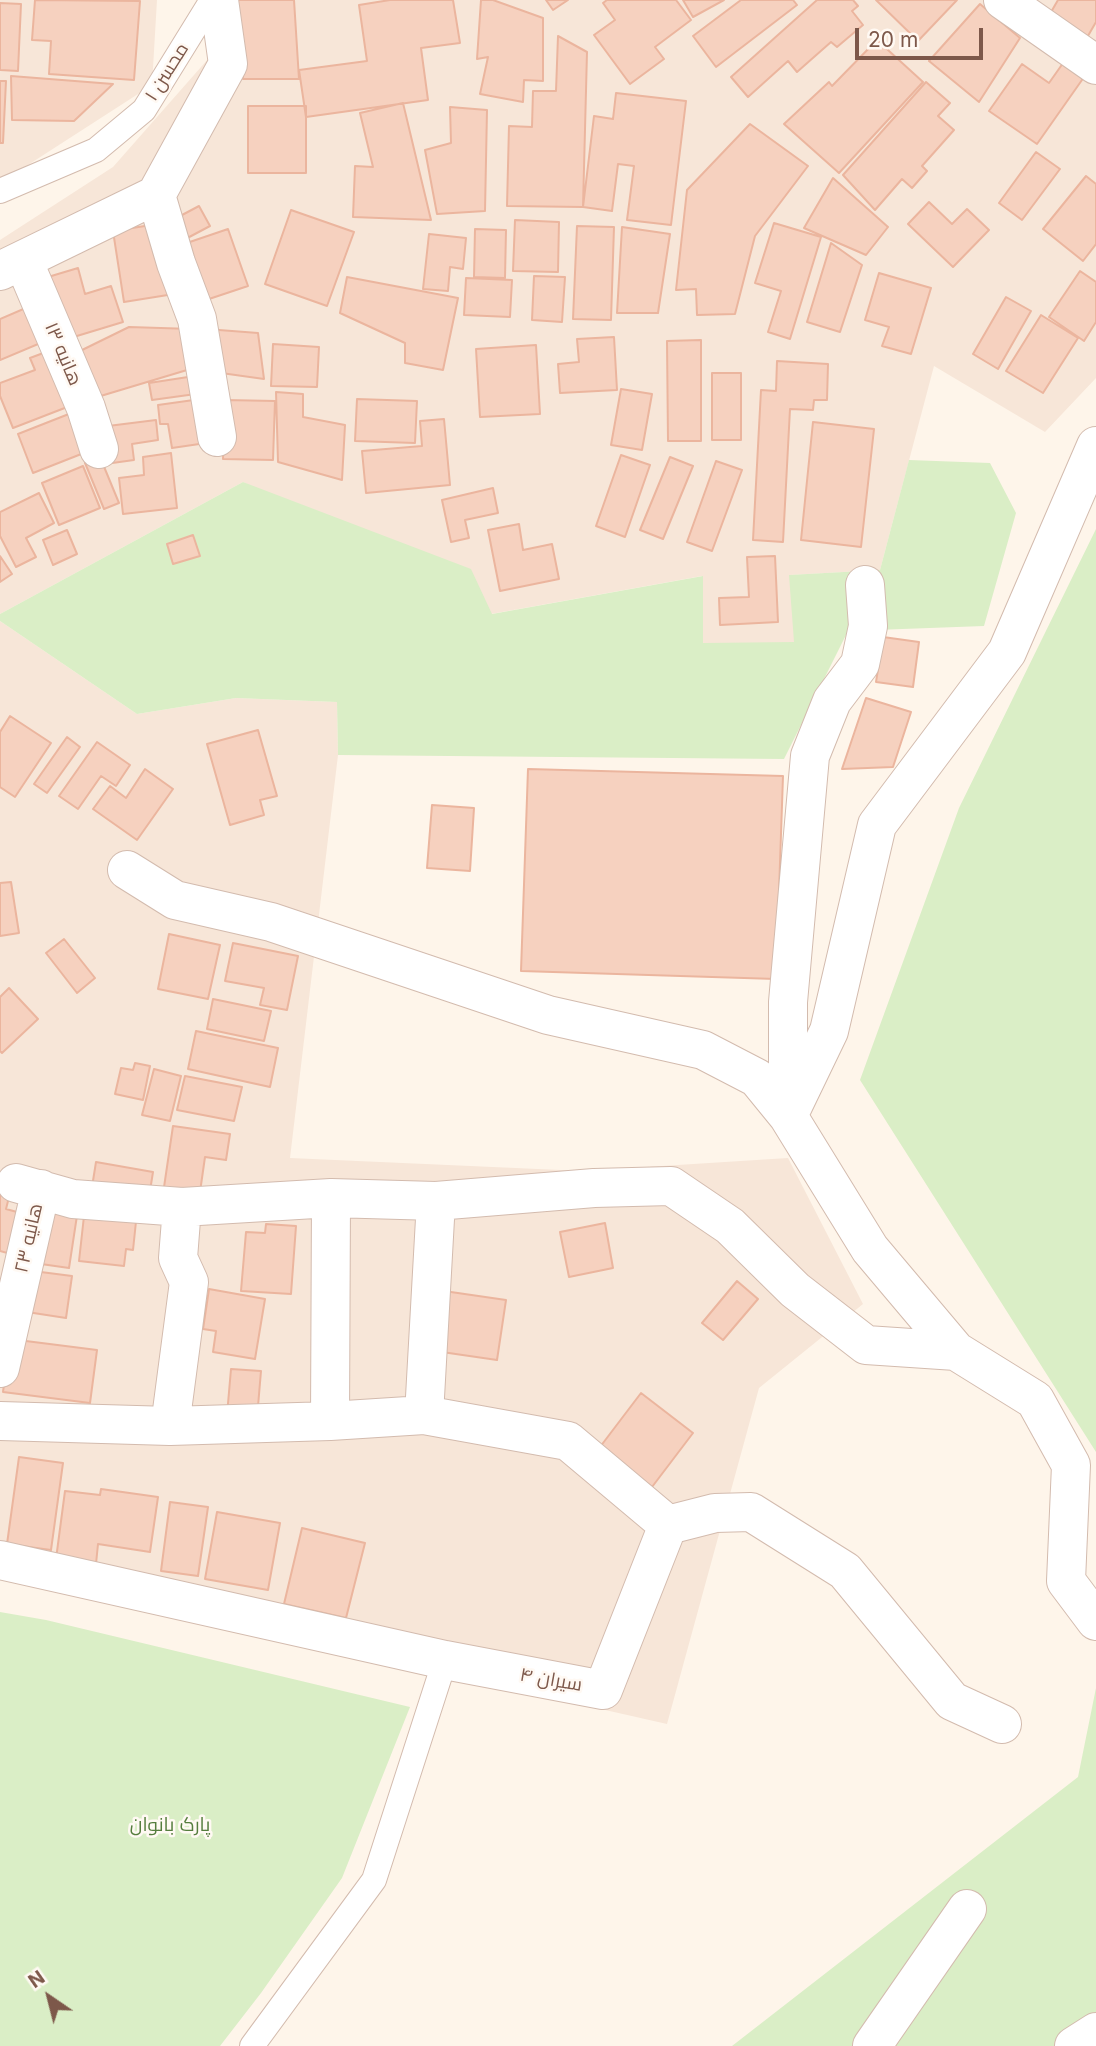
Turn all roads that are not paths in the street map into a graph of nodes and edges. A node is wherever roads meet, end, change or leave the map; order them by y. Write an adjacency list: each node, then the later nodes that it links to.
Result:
1 (212, 0): 5 (lane, محسن ۱)
2 (219, 0): 6 (street)
3 (1003, 0): 4 (street)
4 (1096, 65)
5 (0, 191)
6 (156, 195): 7 (street); 8 (street)
7 (11, 265): 10 (street, هانیه ۱۳)
8 (217, 437)
9 (1096, 446): 13 (street)
10 (99, 449)
11 (864, 585): 13 (street)
12 (127, 870): 13 (street)
13 (788, 1116): 17 (street)
14 (331, 1198): 15 (street); 16 (street); 21 (street)
15 (436, 1201): 17 (street); 19 (street)
16 (182, 1207): 18 (street, هانیه ۲۳); 22 (street)
17 (956, 1351): 25 (street)
18 (0, 1368)
19 (424, 1415): 21 (street); 23 (street)
20 (0, 1421): 22 (street)
21 (330, 1421): 22 (street)
22 (170, 1426)
23 (667, 1525): 26 (street, سیران ۴); 27 (street)
24 (0, 1560): 26 (street, سیران ۴)
25 (1096, 1621)
26 (445, 1660): 30 (lane)
27 (1002, 1724)
28 (967, 1909): 31 (street)
29 (1096, 2032): 32 (street)
30 (252, 2046)
31 (872, 2046)
32 (1074, 2046)

